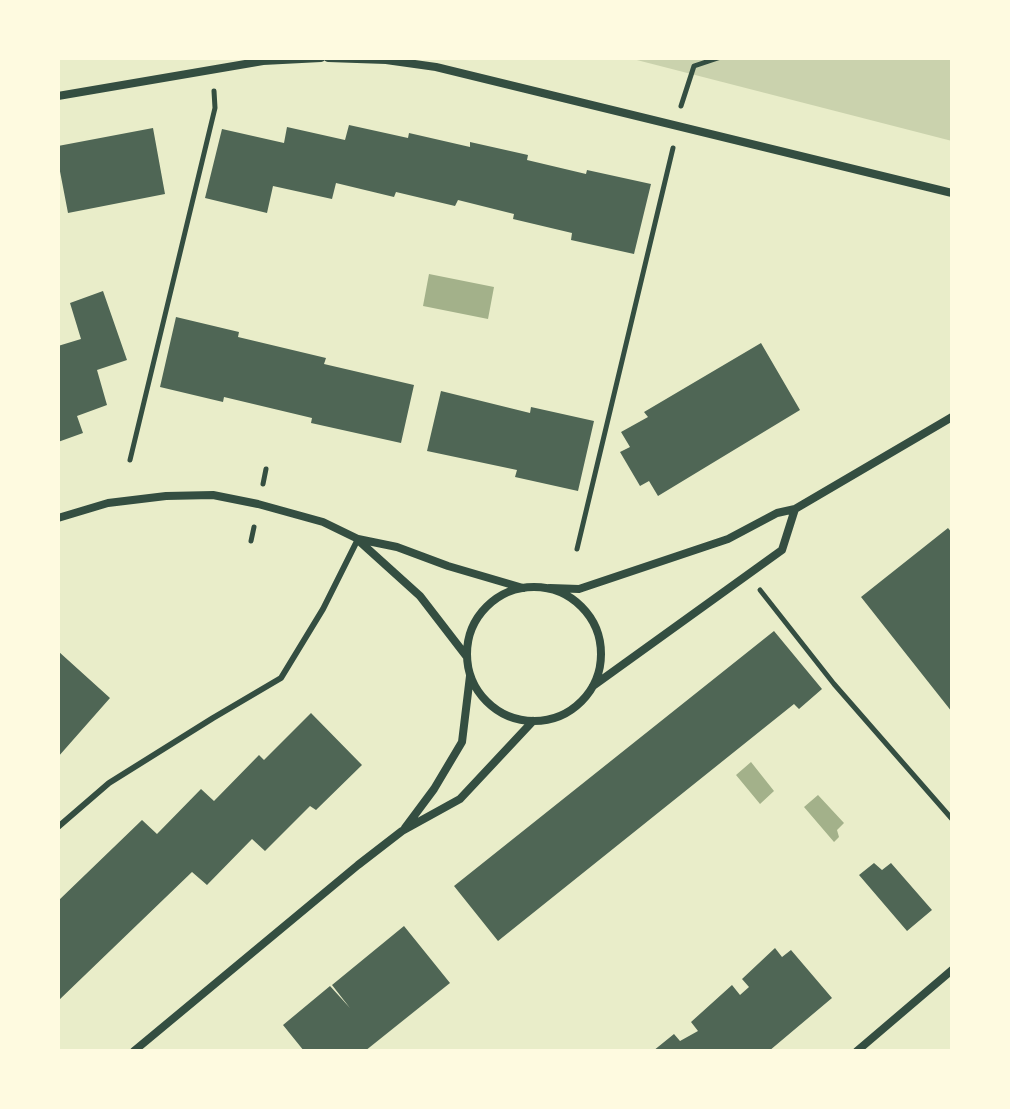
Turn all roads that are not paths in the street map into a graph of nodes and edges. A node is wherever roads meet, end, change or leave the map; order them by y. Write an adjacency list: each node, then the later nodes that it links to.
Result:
1 (321, 58): 3 (street)
2 (328, 58): 4 (street)
3 (58, 96)
4 (952, 193)
5 (952, 417): 6 (street)
6 (795, 509): 10 (street); 13 (street)
7 (58, 518): 8 (street)
8 (358, 539): 9 (street); 11 (street); 15 (lane)
9 (523, 588): 10 (street); 11 (street)
10 (550, 588): 13 (street)
11 (467, 657): 12 (street)
12 (470, 675): 14 (street); 16 (street)
13 (592, 686): 14 (street)
14 (533, 721): 16 (street)
15 (58, 827)
16 (402, 831): 18 (street)
17 (952, 970): 19 (street)
18 (134, 1051)
19 (857, 1051)

